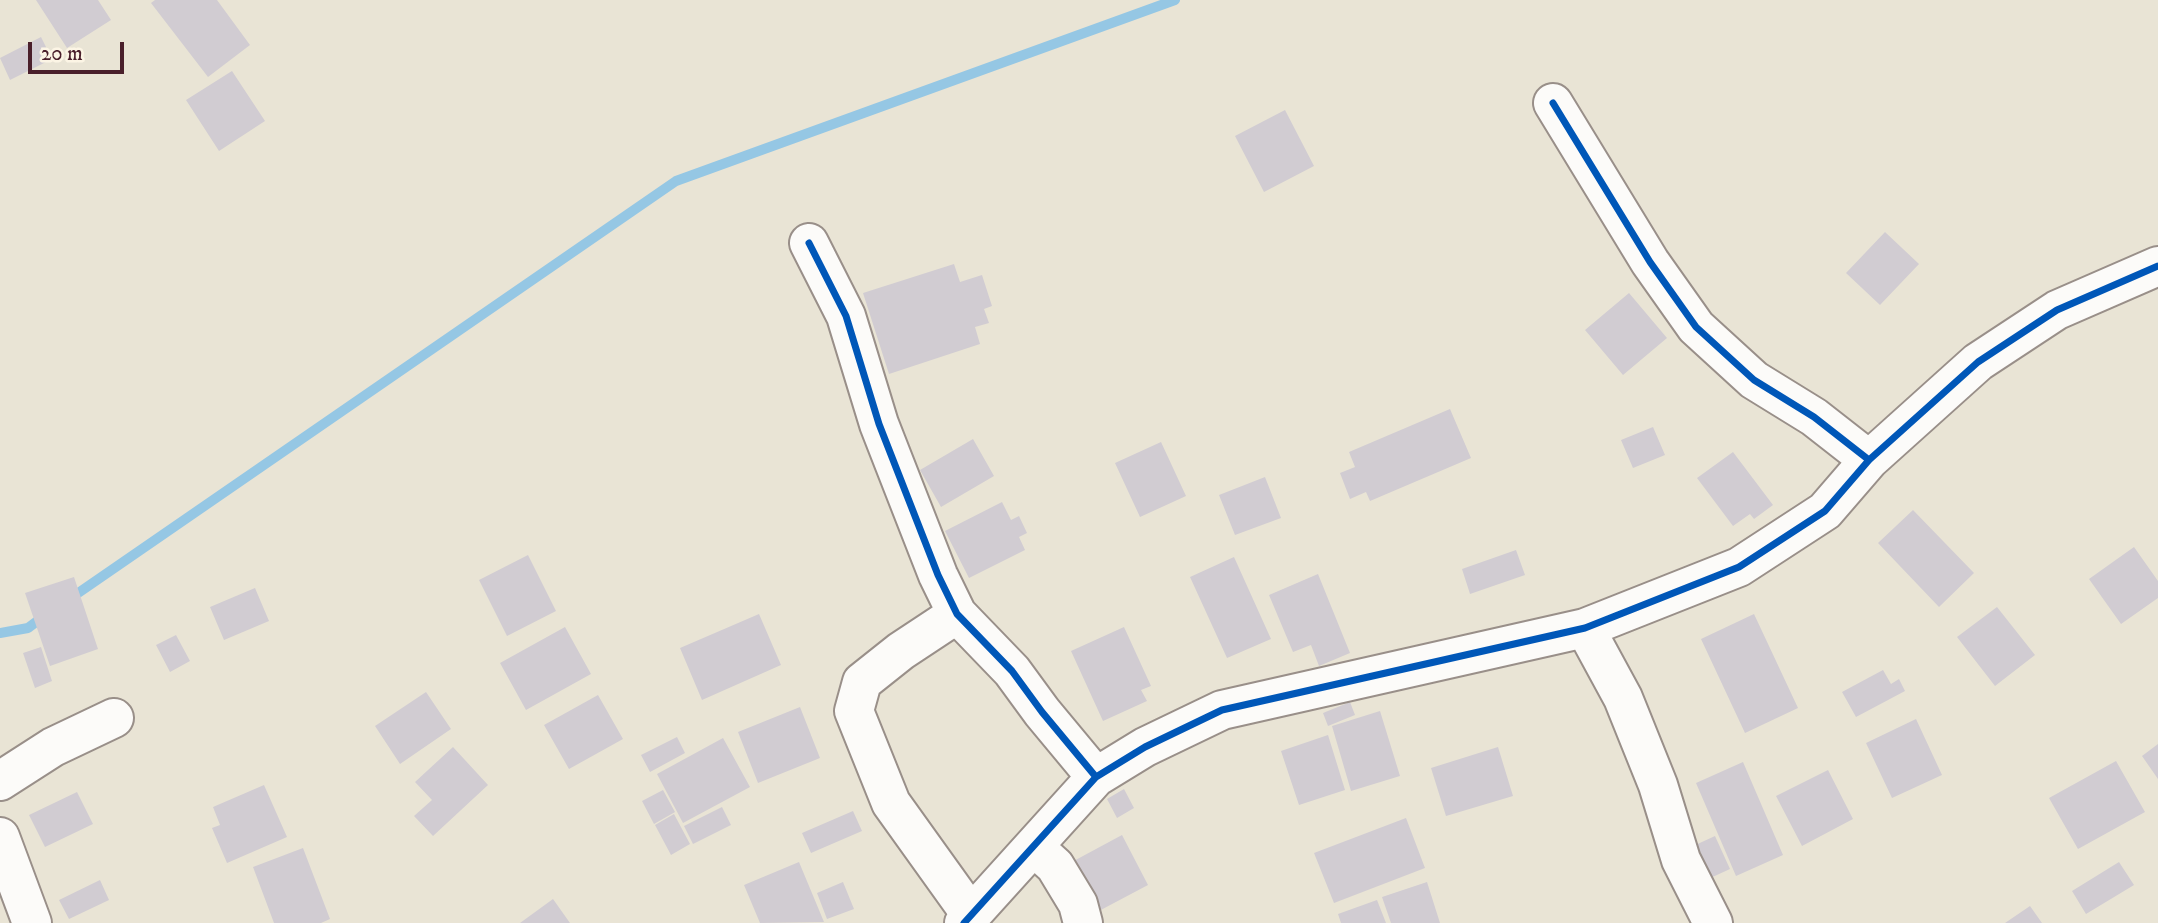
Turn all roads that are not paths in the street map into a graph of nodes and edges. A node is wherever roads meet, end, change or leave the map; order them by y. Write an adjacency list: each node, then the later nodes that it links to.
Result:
1 (1553, 103): 4 (street)
2 (809, 243): 5 (street)
3 (2158, 266): 4 (street)
4 (1870, 460): 6 (street)
5 (957, 614): 8 (street); 12 (street)
6 (1585, 628): 8 (street); 15 (street)
7 (114, 718): 9 (street)
8 (1096, 777): 11 (street)
9 (0, 780)
10 (0, 837): 13 (street)
11 (1034, 848): 12 (street); 14 (street)
12 (968, 919)
13 (32, 923)
14 (1083, 923)
15 (1713, 923)

